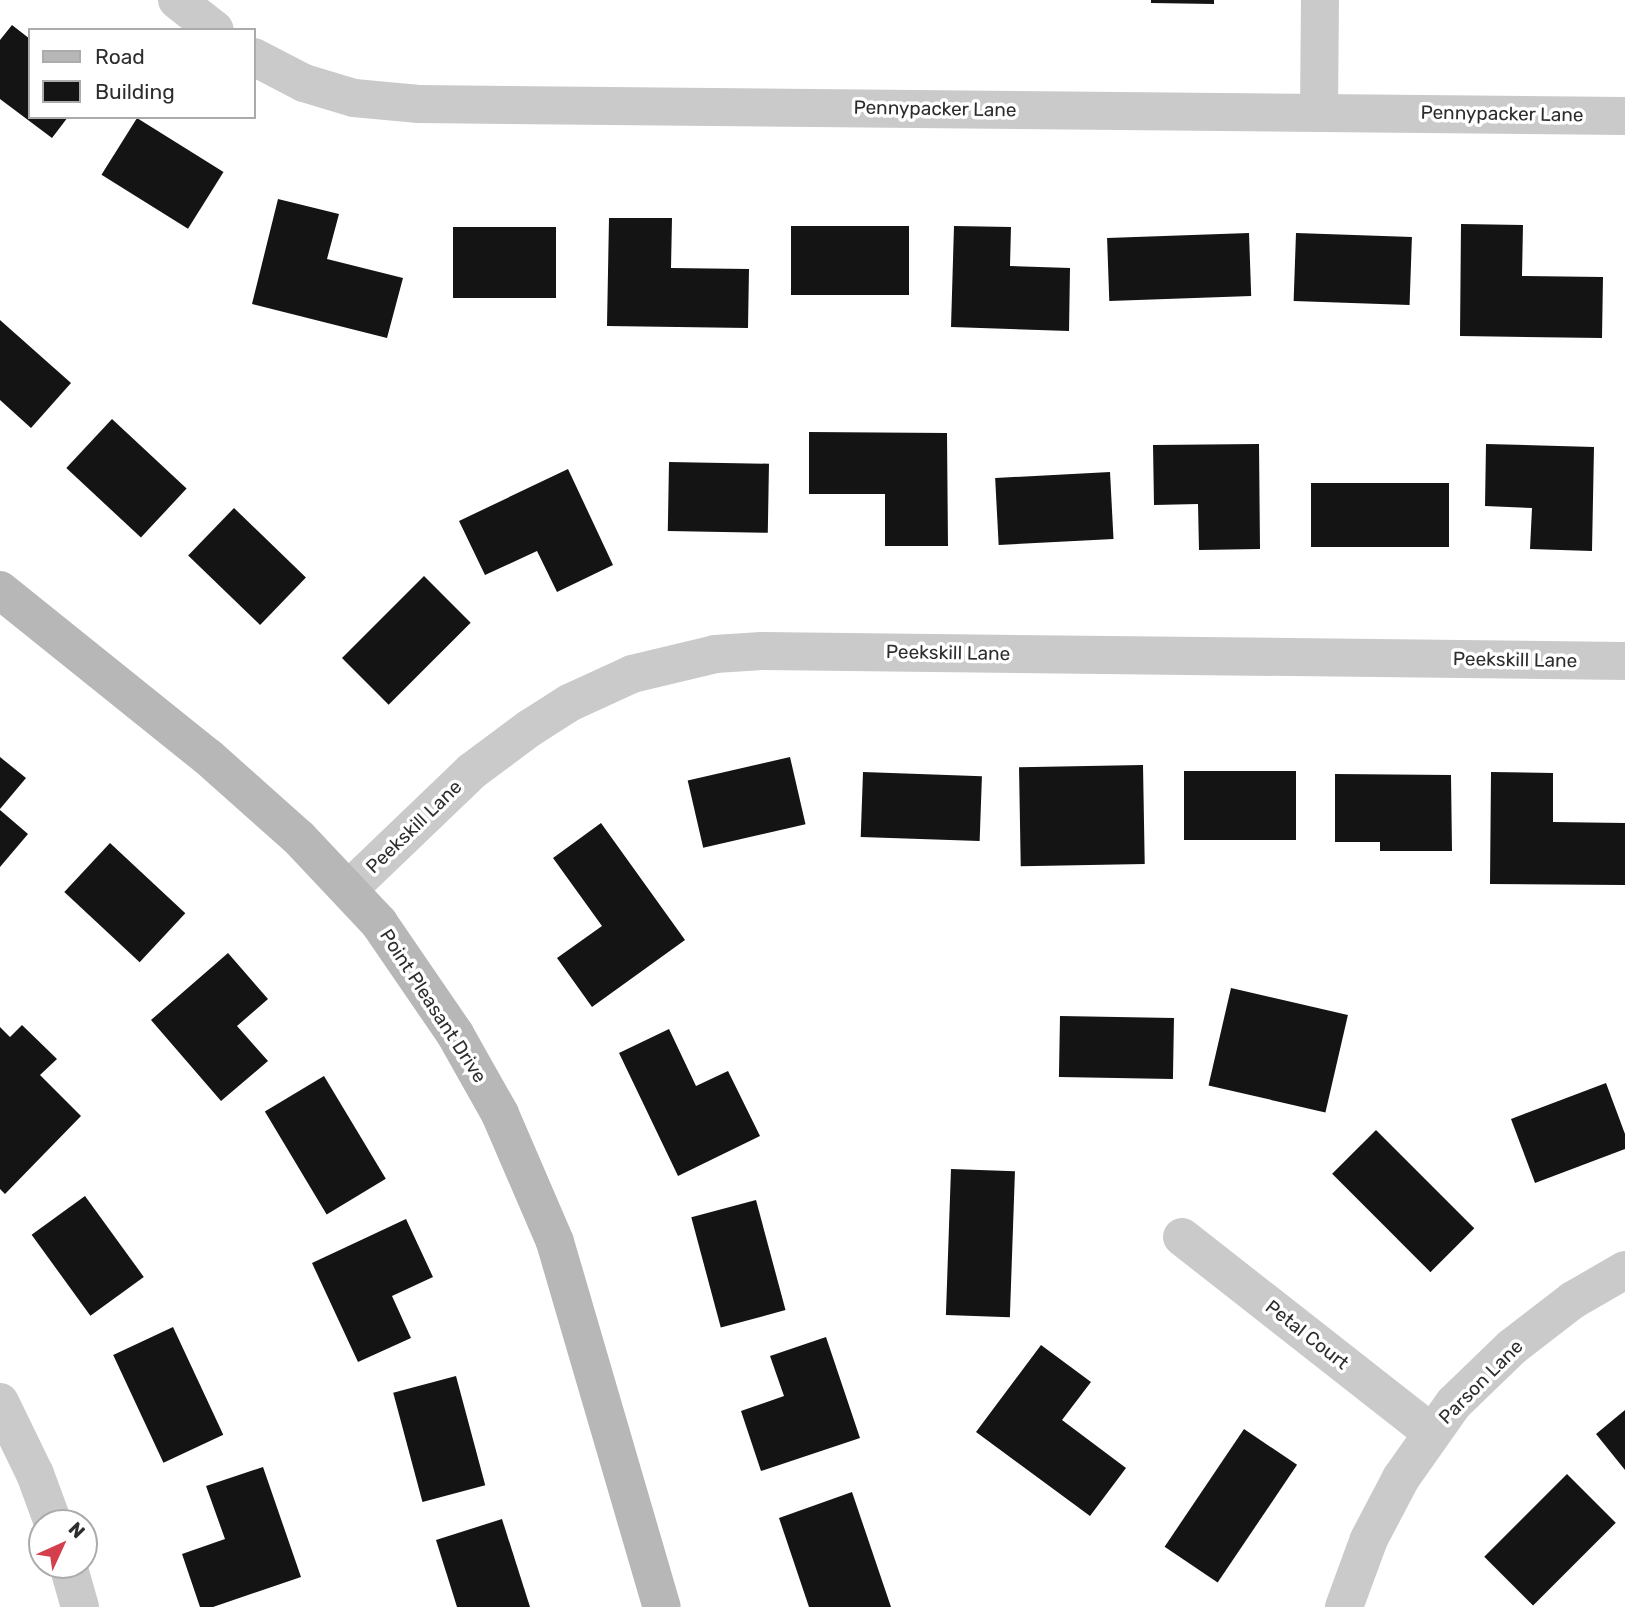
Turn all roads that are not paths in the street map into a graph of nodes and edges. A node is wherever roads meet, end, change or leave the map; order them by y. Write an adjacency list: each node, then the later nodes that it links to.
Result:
1 (177, 0): 3 (street)
2 (1321, 0): 5 (street)
3 (212, 28)
4 (256, 58): 5 (street, Pennypacker Lane)
5 (1319, 111): 6 (street, Pennypacker Lane)
6 (1625, 116)
7 (0, 590): 9 (street, Point Pleasant Drive)
8 (1625, 661): 9 (street, Peekskill Lane)
9 (349, 888): 17 (street, Point Pleasant Drive)
10 (1182, 1237): 13 (street, Petal Court)
11 (1625, 1270): 13 (street, Parson Lane)
12 (0, 1402): 14 (street)
13 (1432, 1433): 18 (street, Parson Lane)
14 (48, 1509)
15 (72, 1579): 16 (street)
16 (80, 1607)
17 (662, 1607)
18 (1344, 1607)

